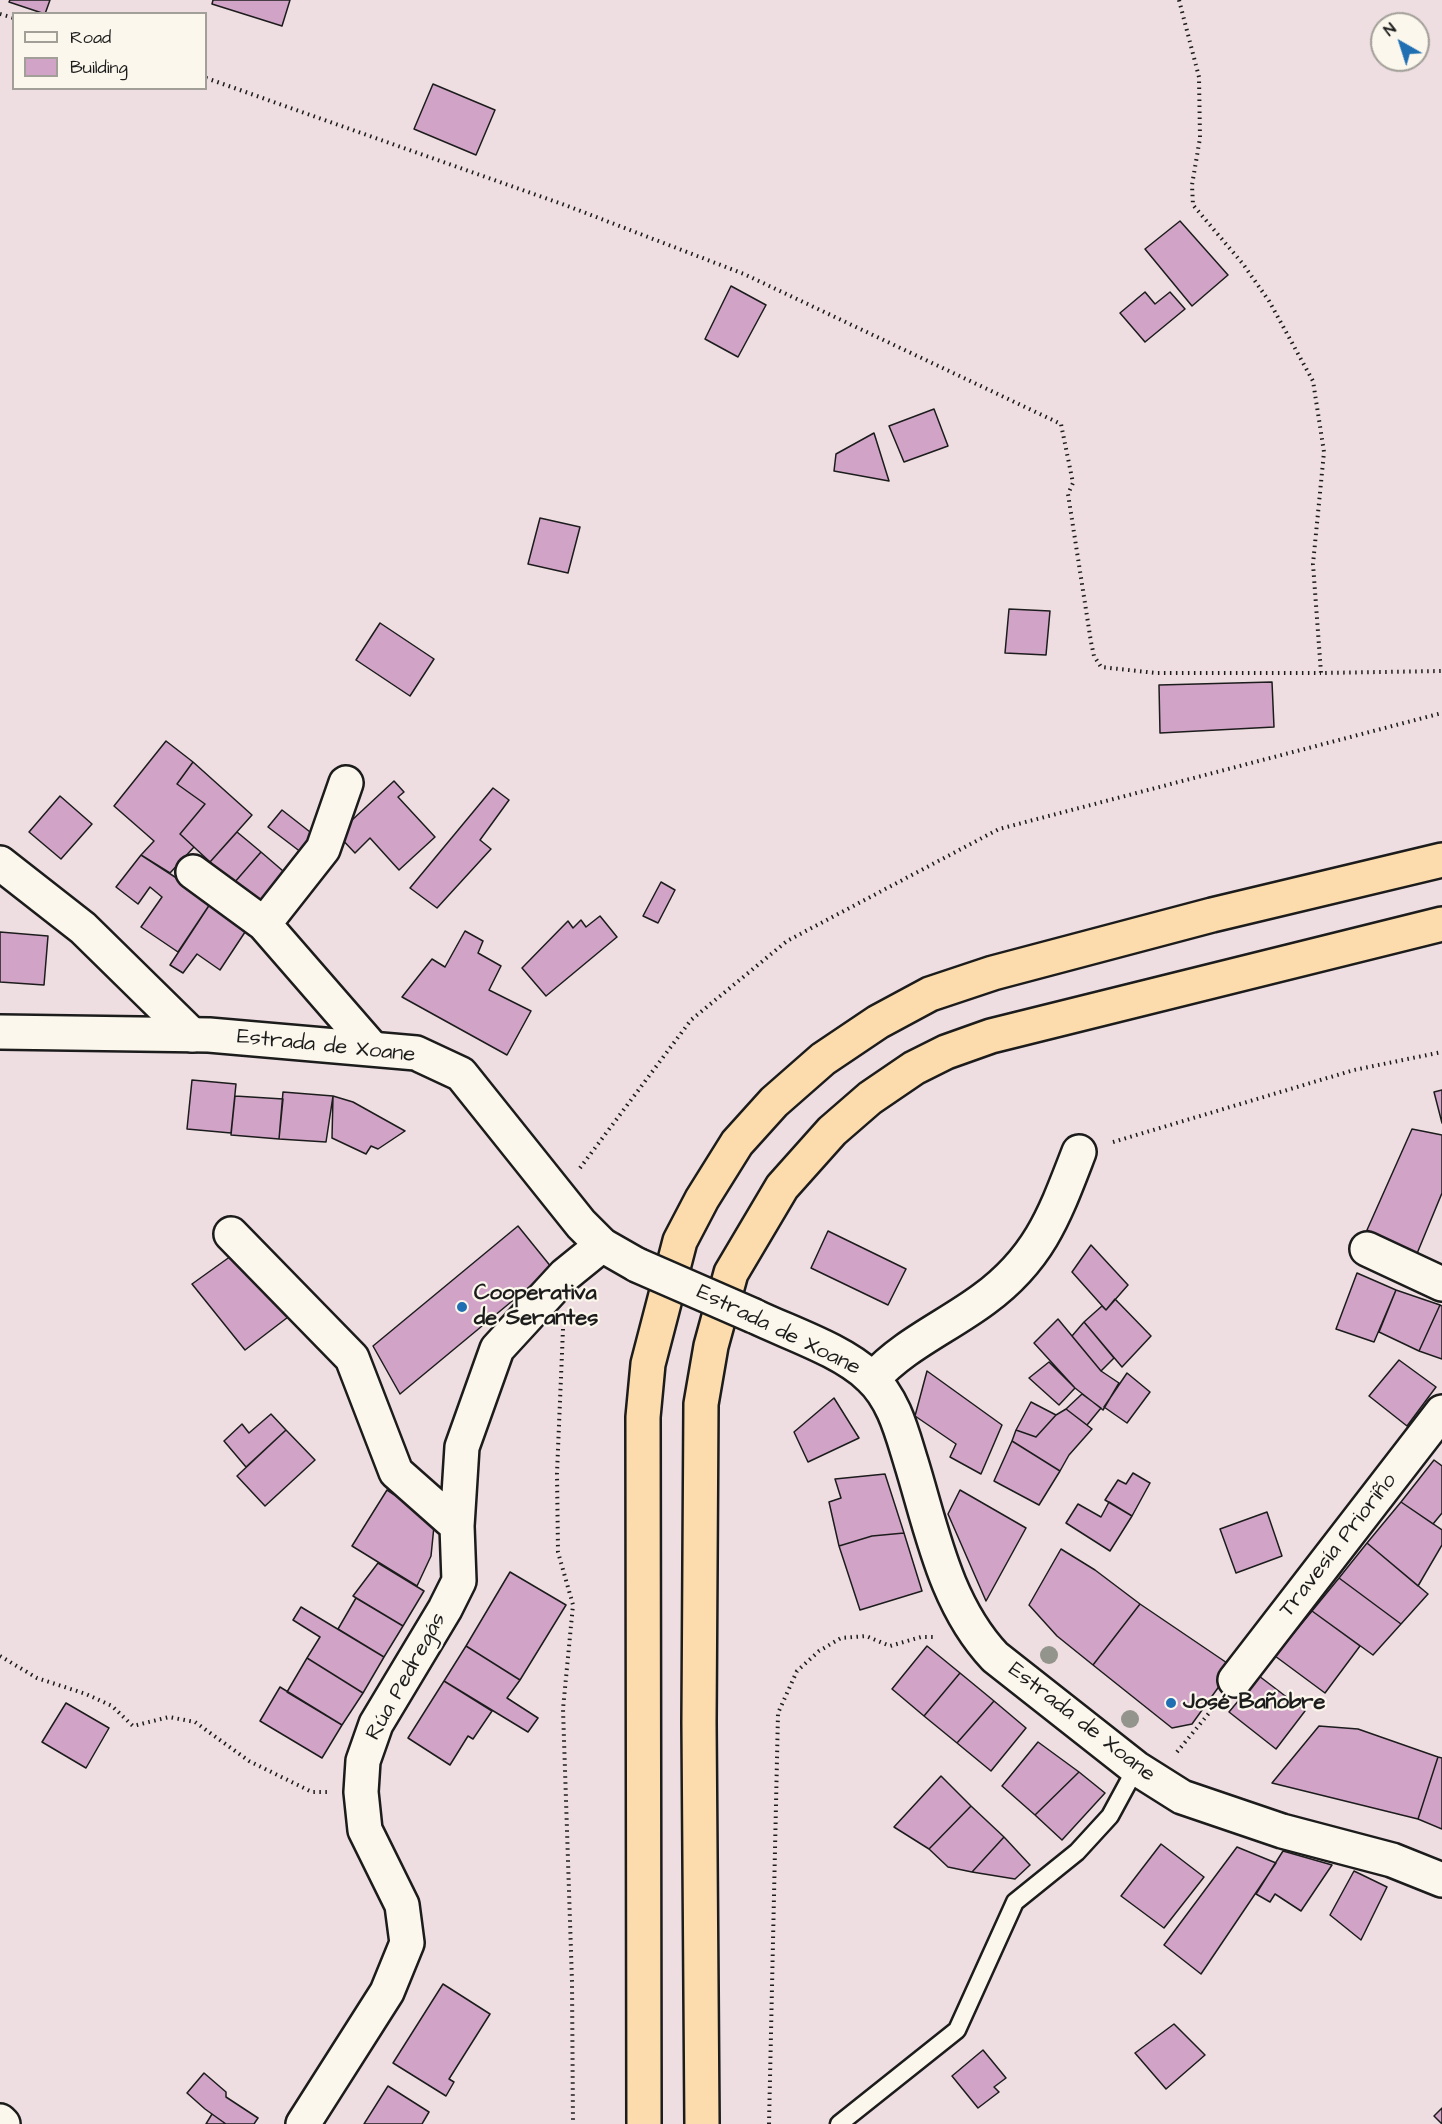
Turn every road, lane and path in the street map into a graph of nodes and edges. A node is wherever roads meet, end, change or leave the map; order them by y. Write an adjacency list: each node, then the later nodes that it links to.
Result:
1 (1179, 0): 4 (path)
2 (207, 78): 4 (path)
3 (1442, 671): 4 (path)
4 (1321, 673)
5 (1442, 713): 17 (path)
6 (346, 783): 10 (street)
7 (1442, 860): 34 (highway)
8 (0, 863): 13 (street)
9 (193, 872): 10 (street)
10 (264, 924): 14 (street)
11 (1442, 924): 35 (highway)
12 (0, 1032): 13 (street, Estrada de Xoane)
13 (192, 1035): 14 (street, Estrada de Xoane)
14 (371, 1047): 17 (street, Estrada de Xoane)
15 (1442, 1052): 16 (path)
16 (1079, 1152): 23 (street)
17 (558, 1198): 19 (street, Estrada de Xoane)
18 (231, 1234): 25 (street)
19 (602, 1245): 21 (street, Rúa Pedregás); 23 (street, Estrada de Xoane, bridge)
20 (1367, 1249): 22 (street)
21 (565, 1275): 25 (street, Rúa Pedregás); 33 (path)
22 (1442, 1284)
23 (873, 1379): 26 (street, Estrada de Xoane)
24 (1442, 1412): 28 (street, Travesía Prioriño)
25 (457, 1526): 30 (street, Rúa Pedregás)
26 (979, 1639): 29 (street, Estrada de Xoane); 36 (path)
27 (0, 1656): 30 (path)
28 (1235, 1680): 29 (path)
29 (1145, 1774): 31 (street, Estrada de Xoane); 37 (lane)
30 (361, 1792): 32 (street, Rúa Pedregás)
31 (1442, 1880)
32 (303, 2124)
33 (573, 2124)
34 (644, 2124)
35 (702, 2124)
36 (770, 2124)
37 (839, 2124)

